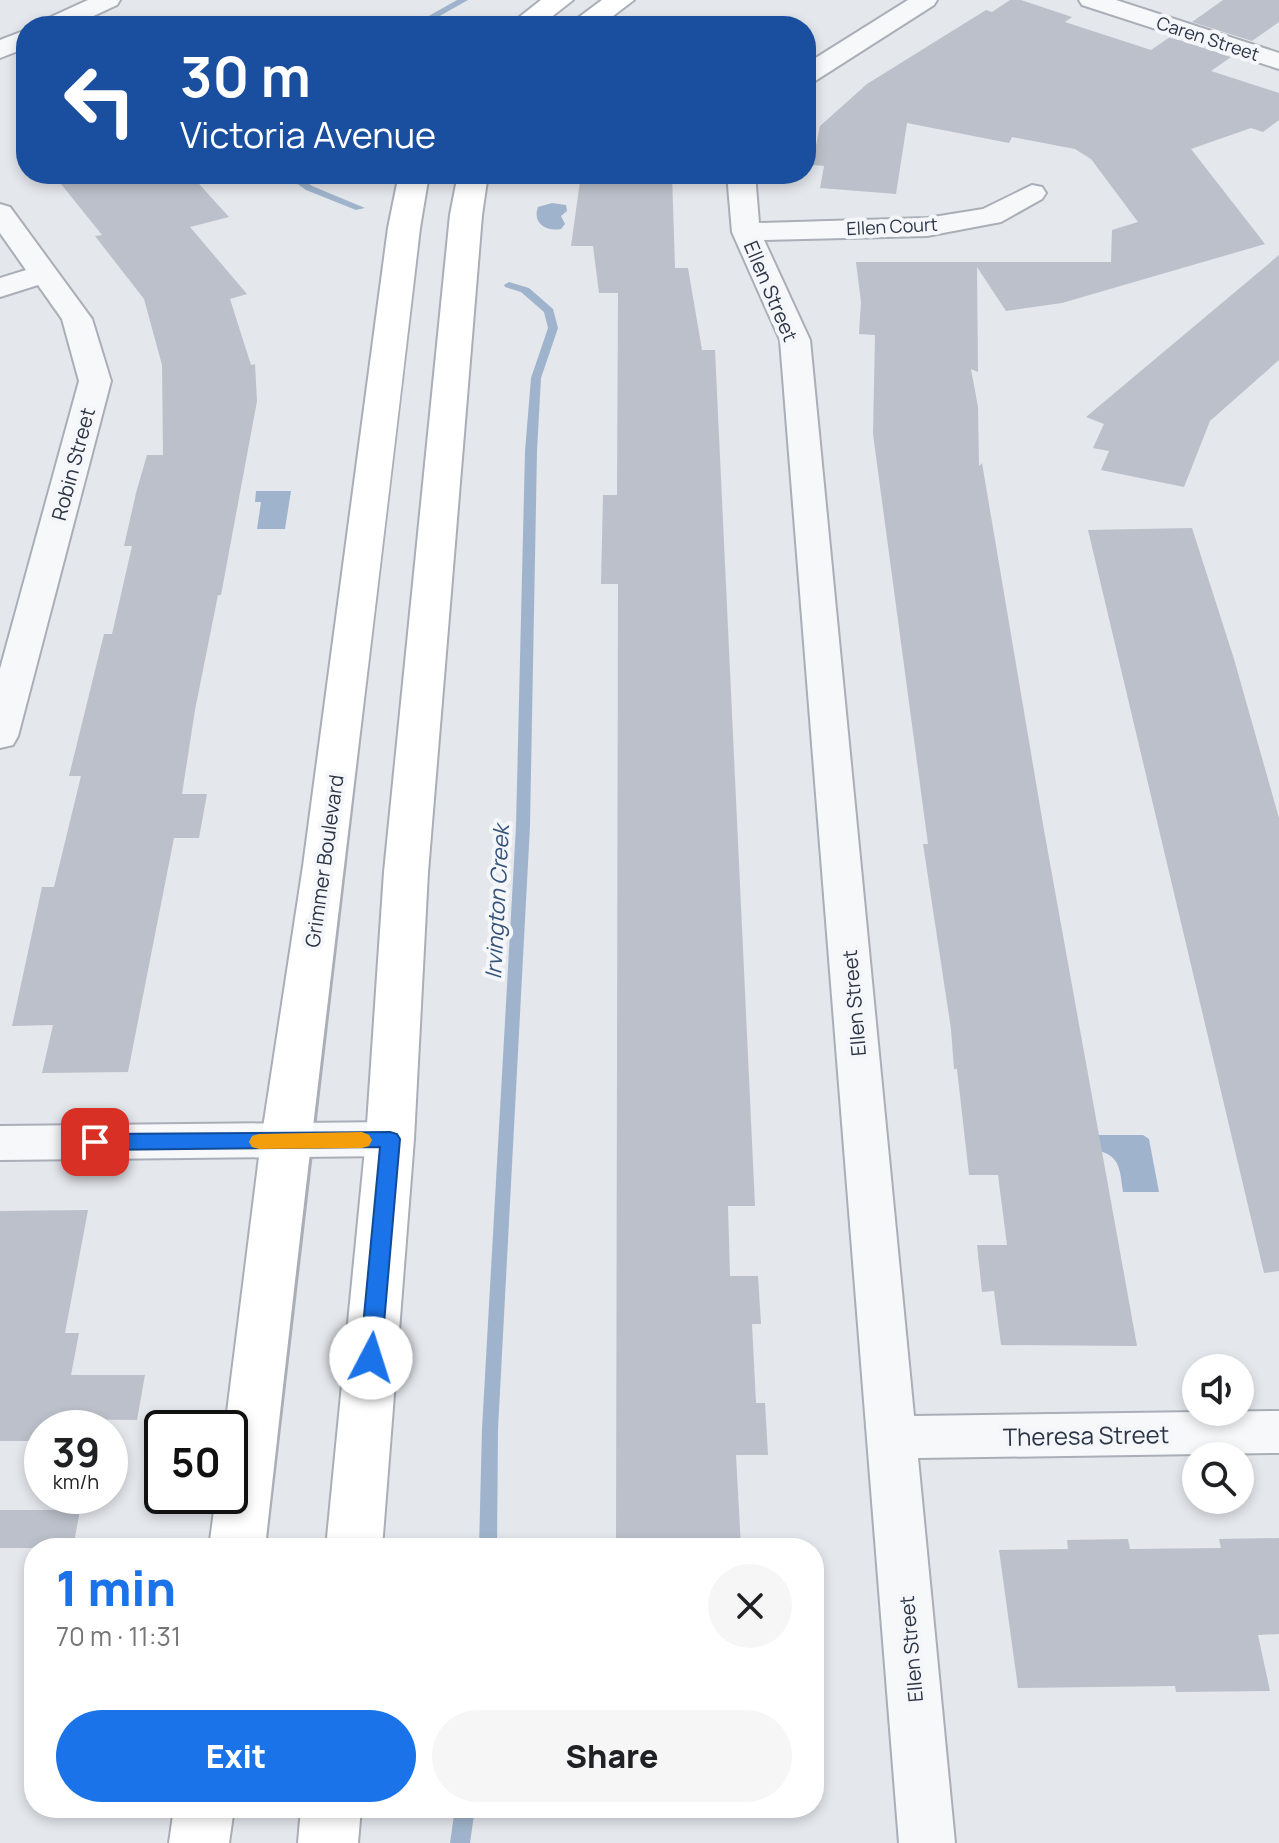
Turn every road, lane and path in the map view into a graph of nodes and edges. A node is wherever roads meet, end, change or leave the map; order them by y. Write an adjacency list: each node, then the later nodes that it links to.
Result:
1 (108, 0): 6 (street)
2 (559, 0): 7 (main road)
3 (620, 0): 8 (main road)
4 (925, 0): 10 (street)
5 (1091, 0): 9 (street, Caren Street)
6 (73, 16)
7 (536, 16)
8 (596, 16)
9 (1279, 61)
10 (816, 69)
11 (412, 184): 21 (main road, Grimmer Boulevard)
12 (471, 184): 20 (main road)
13 (742, 184): 16 (street, Ellen Street)
14 (1032, 193): 16 (street, Ellen Court)
15 (0, 213): 17 (street, Robin Street)
16 (746, 232): 24 (street, Ellen Street)
17 (46, 273): 18 (street); 19 (street, Robin Street)
18 (0, 288)
19 (0, 736)
20 (390, 1139): 21 (street); 26 (main road)
21 (285, 1141): 22 (street); 25 (main road, Grimmer Boulevard)
22 (0, 1143)
23 (1279, 1432): 24 (street, Theresa Street)
24 (893, 1437): 31 (street, Ellen Street)
25 (238, 1538)
26 (355, 1538)
27 (203, 1818): 29 (main road)
28 (330, 1818): 30 (main road)
29 (199, 1843)
30 (328, 1843)
31 (927, 1843)

